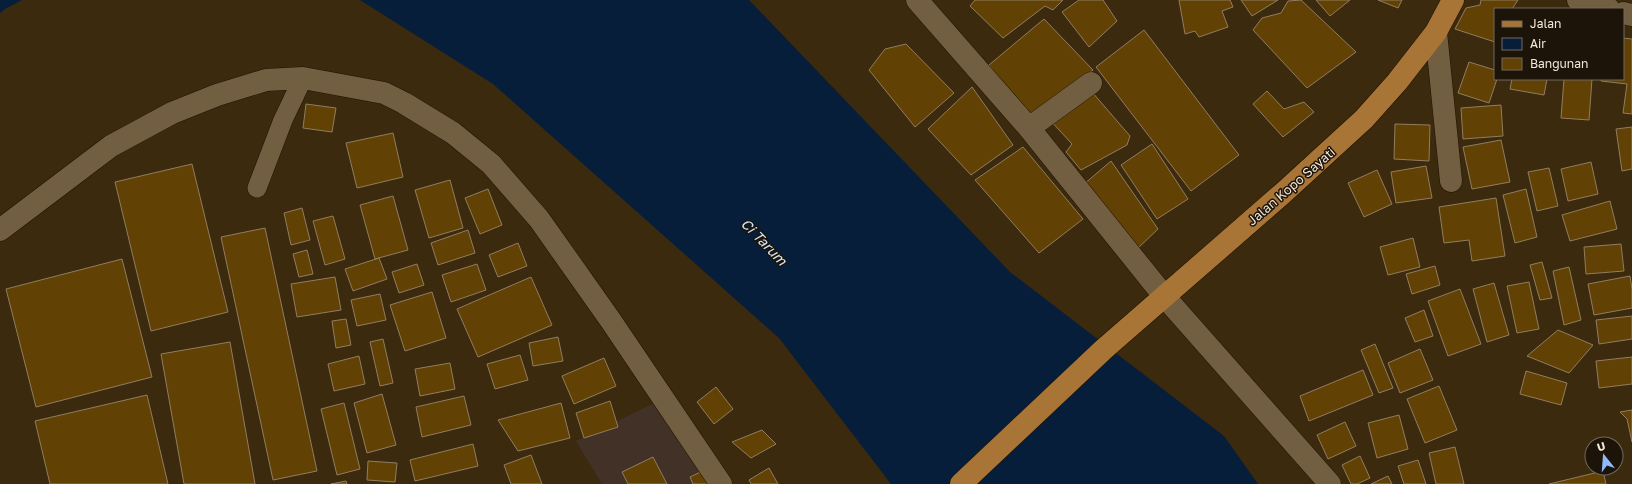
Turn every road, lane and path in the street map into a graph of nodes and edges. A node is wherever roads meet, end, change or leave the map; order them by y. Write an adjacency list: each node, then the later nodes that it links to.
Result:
1 (917, 0): 8 (street)
2 (1453, 0): 5 (main road, Jalan Kopo Sayati)
3 (1578, 0): 4 (street)
4 (1606, 8)
5 (1436, 32): 9 (street); 12 (main road, Jalan Kopo Sayati)
6 (303, 78): 10 (lane); 11 (street); 13 (street)
7 (1091, 83): 8 (street)
8 (1029, 128): 12 (street)
9 (1451, 181)
10 (257, 188)
11 (0, 230)
12 (1164, 296): 14 (main road, Jalan Kopo Sayati); 15 (street)
13 (721, 484)
14 (961, 484)
15 (1330, 484)

